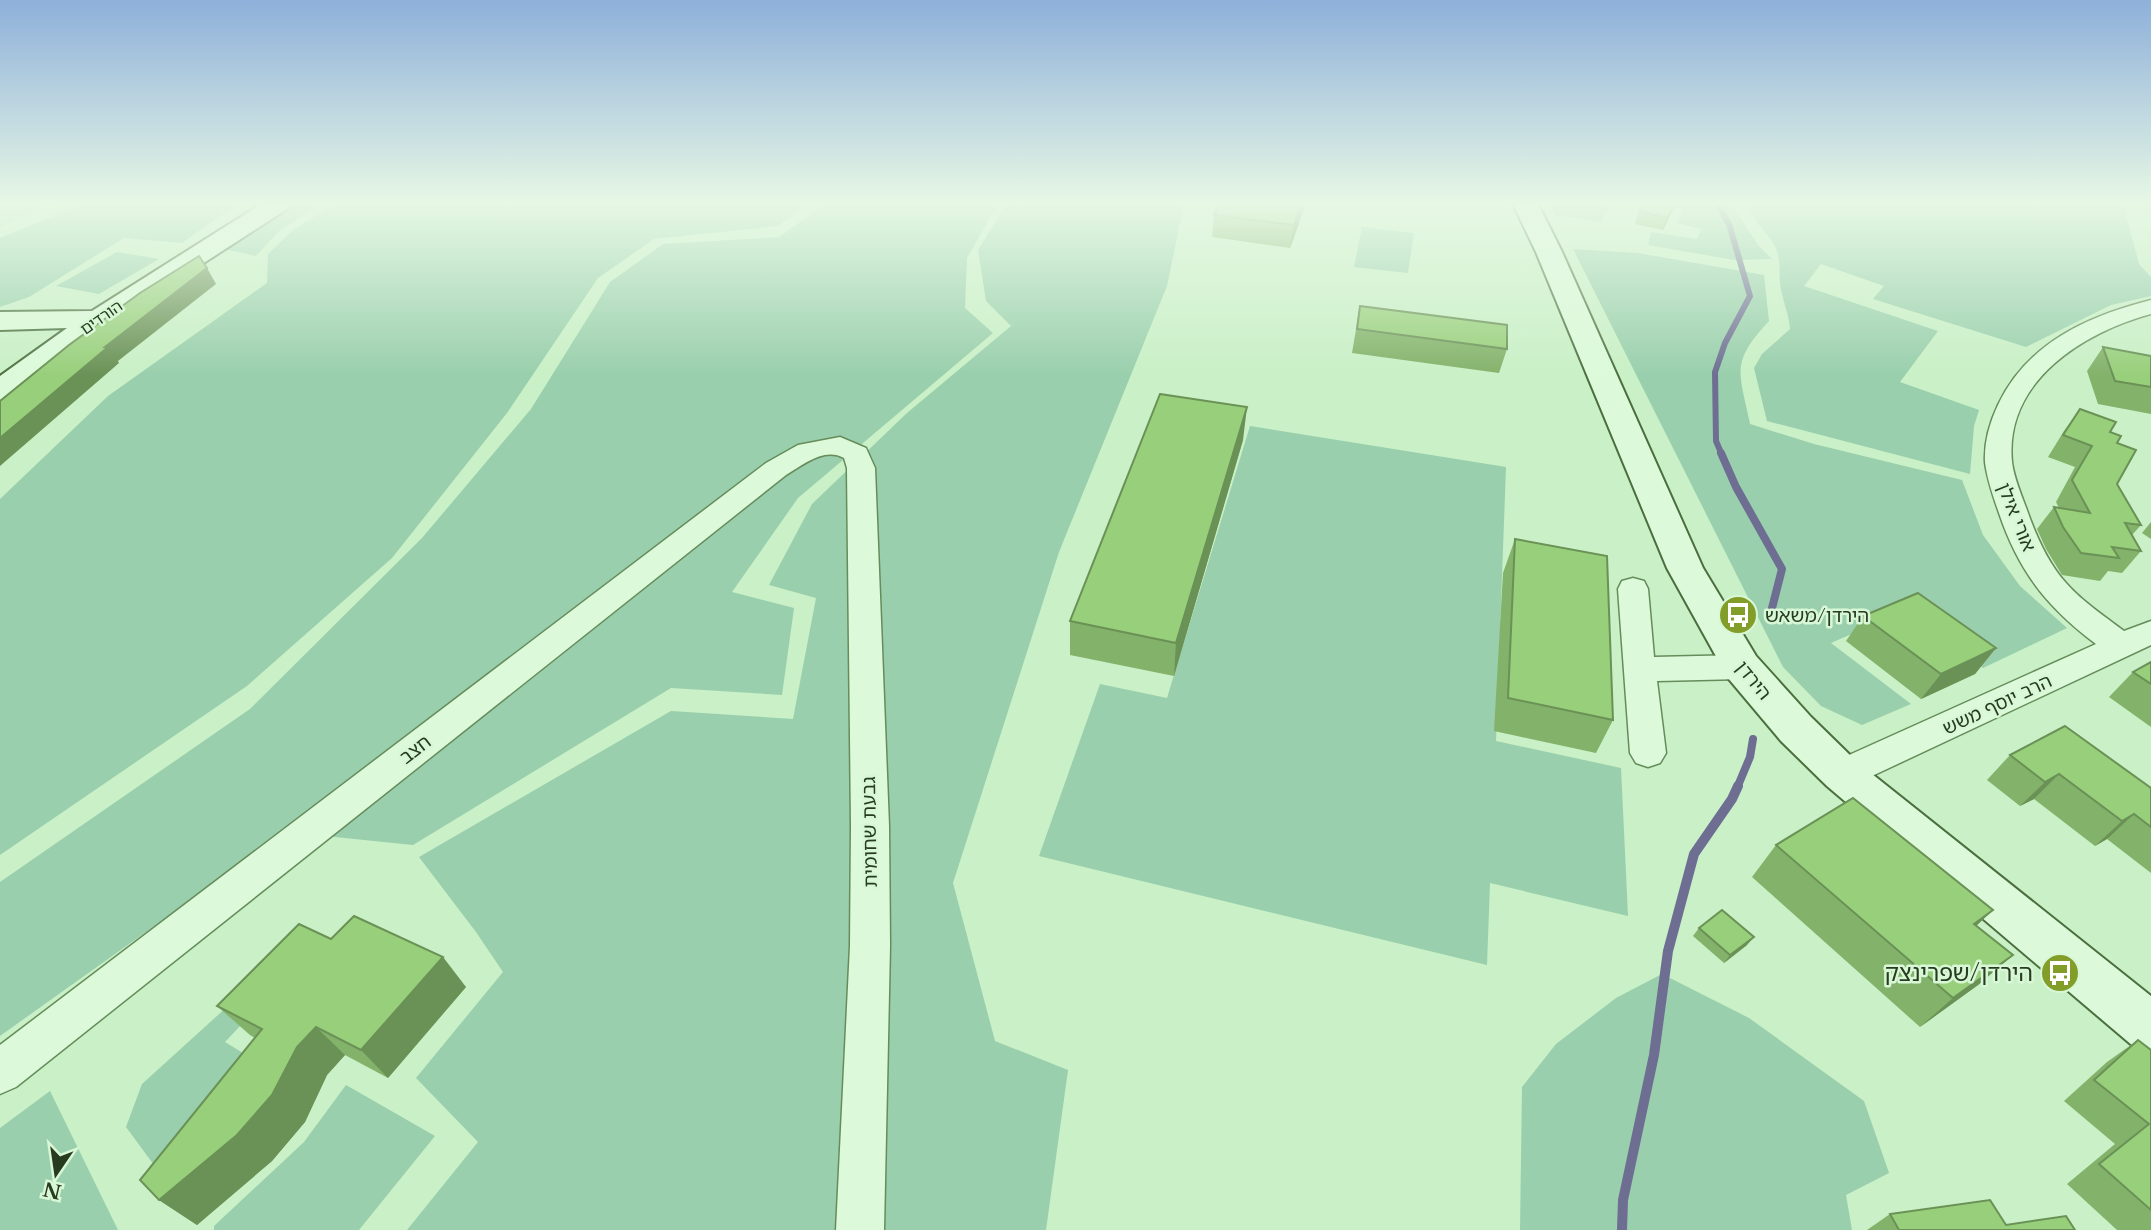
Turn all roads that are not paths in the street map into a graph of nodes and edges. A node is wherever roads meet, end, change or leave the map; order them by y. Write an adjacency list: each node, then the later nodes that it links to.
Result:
1 (187, 261): 4 (street, הורדים)
2 (1553, 261): 10 (street, הירדן)
3 (2151, 307): 9 (street, אורי אילן)
4 (97, 318): 5 (street); 6 (street, הורדים)
5 (0, 321)
6 (0, 391)
7 (840, 445): 15 (street, חצב); 16 (street, גבעת שחומית)
8 (1633, 589): 11 (street)
9 (2136, 639): 13 (street, הרב יוסף משש)
10 (1741, 667): 11 (street); 13 (street, הירדן)
11 (1639, 669): 12 (street)
12 (1648, 753)
13 (1842, 774): 14 (street, הירדן)
14 (2151, 1028)
15 (0, 1072)
16 (860, 1230)

